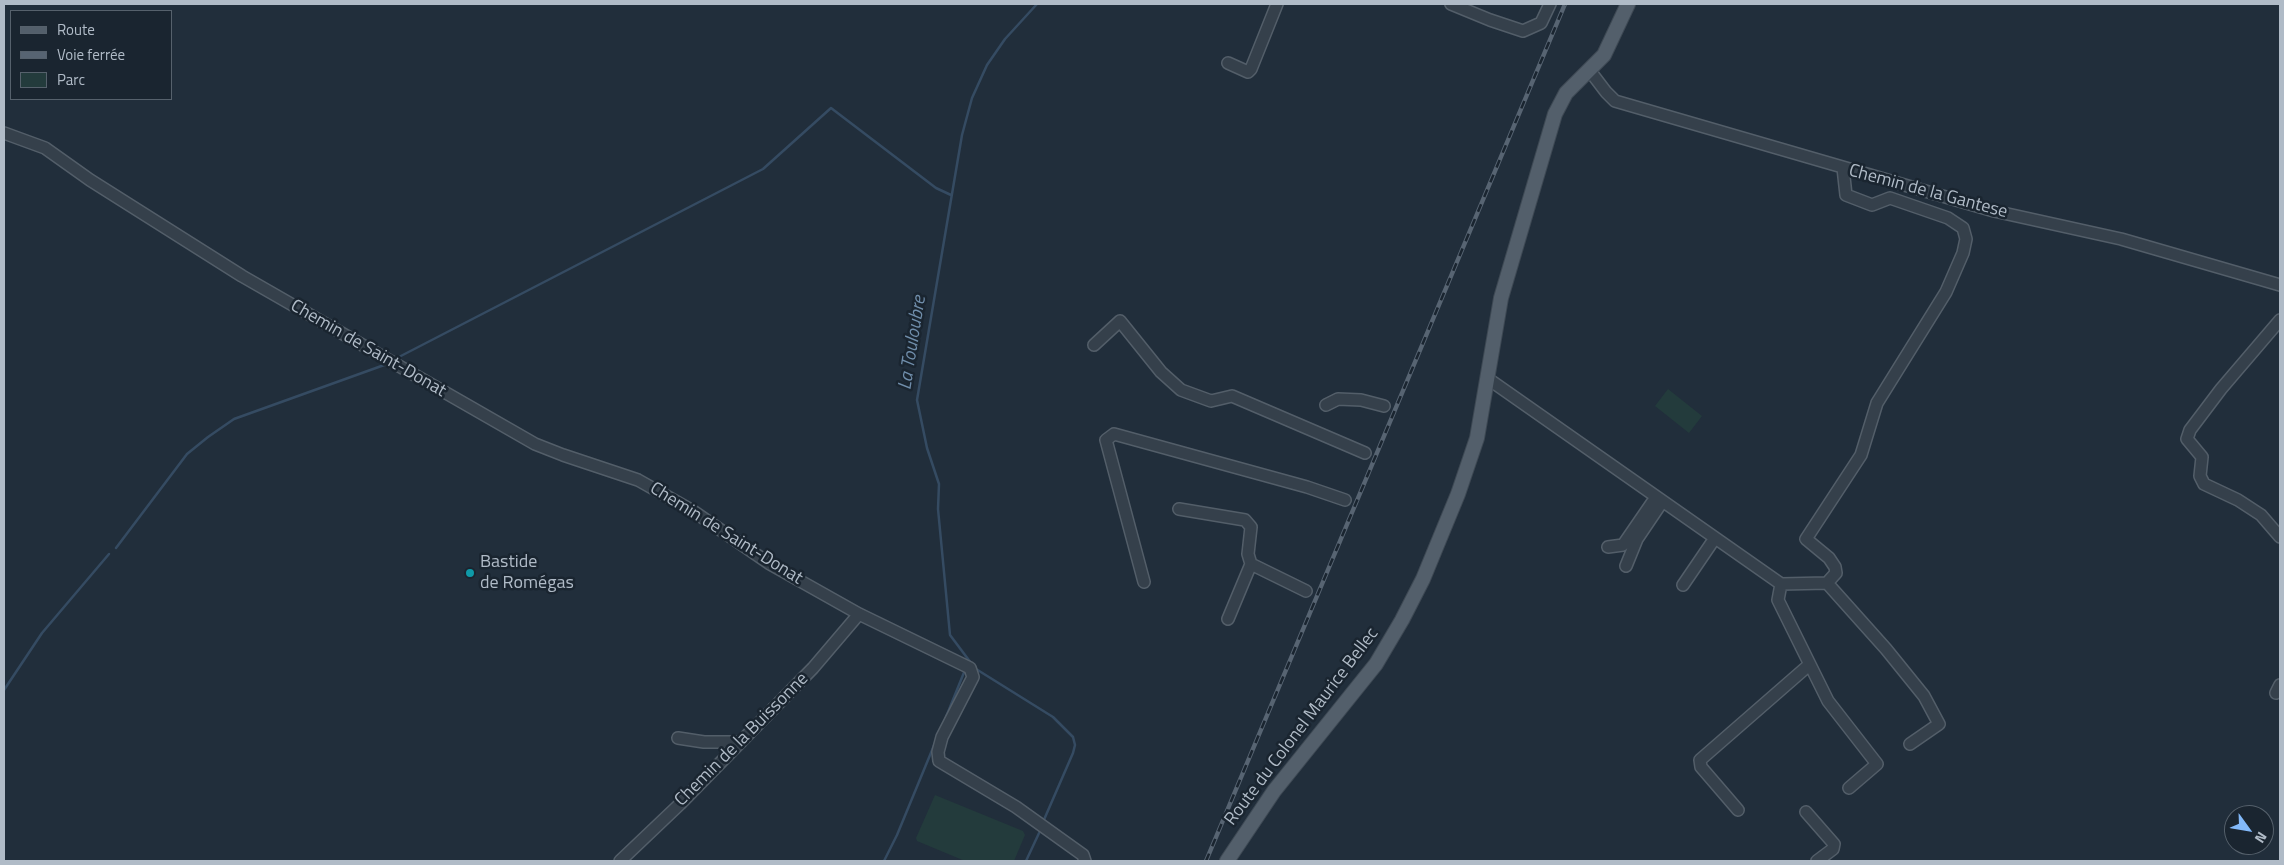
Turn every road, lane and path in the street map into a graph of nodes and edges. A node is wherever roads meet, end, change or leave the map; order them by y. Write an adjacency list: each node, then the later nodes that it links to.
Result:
1 (1276, 4): 5 (street)
2 (1451, 4): 3 (street)
3 (1550, 4)
4 (1628, 4): 6 (main road, Route du Colonel Maurice Bellec)
5 (1228, 63)
6 (1590, 71): 8 (street, Chemin de la Gantese); 12 (main road, Route du Colonel Maurice Bellec)
7 (4, 133): 29 (street, Chemin de Saint-Donat)
8 (1843, 168): 9 (street, Chemin de la Gantese); 25 (street)
9 (2280, 285)
10 (2280, 320): 19 (street)
11 (1094, 345): 15 (street)
12 (1488, 378): 16 (street); 40 (main road, Route du Colonel Maurice Bellec)
13 (1326, 405): 14 (street)
14 (1384, 406)
15 (1365, 453)
16 (1659, 499): 20 (street); 21 (street); 23 (street)
17 (1345, 500): 24 (street)
18 (1179, 509): 22 (street)
19 (2280, 537)
20 (1715, 538): 26 (street); 27 (street)
21 (1608, 548)
22 (1251, 564): 28 (street); 30 (street)
23 (1626, 566)
24 (1144, 582)
25 (1828, 583): 26 (street); 34 (street)
26 (1780, 584): 31 (street)
27 (1683, 585)
28 (1306, 591)
29 (859, 614): 33 (street, Chemin de la Buissonne); 39 (street, Chemin de Saint-Donat)
30 (1228, 619)
31 (1809, 665): 35 (street); 36 (street)
32 (678, 738): 33 (street)
33 (741, 742): 38 (street, Chemin de la Buissonne)
34 (1910, 744)
35 (1849, 788)
36 (1738, 810)
37 (1806, 812): 41 (street)
38 (620, 861)
39 (1085, 861)
40 (1227, 861)
41 (1817, 861)

